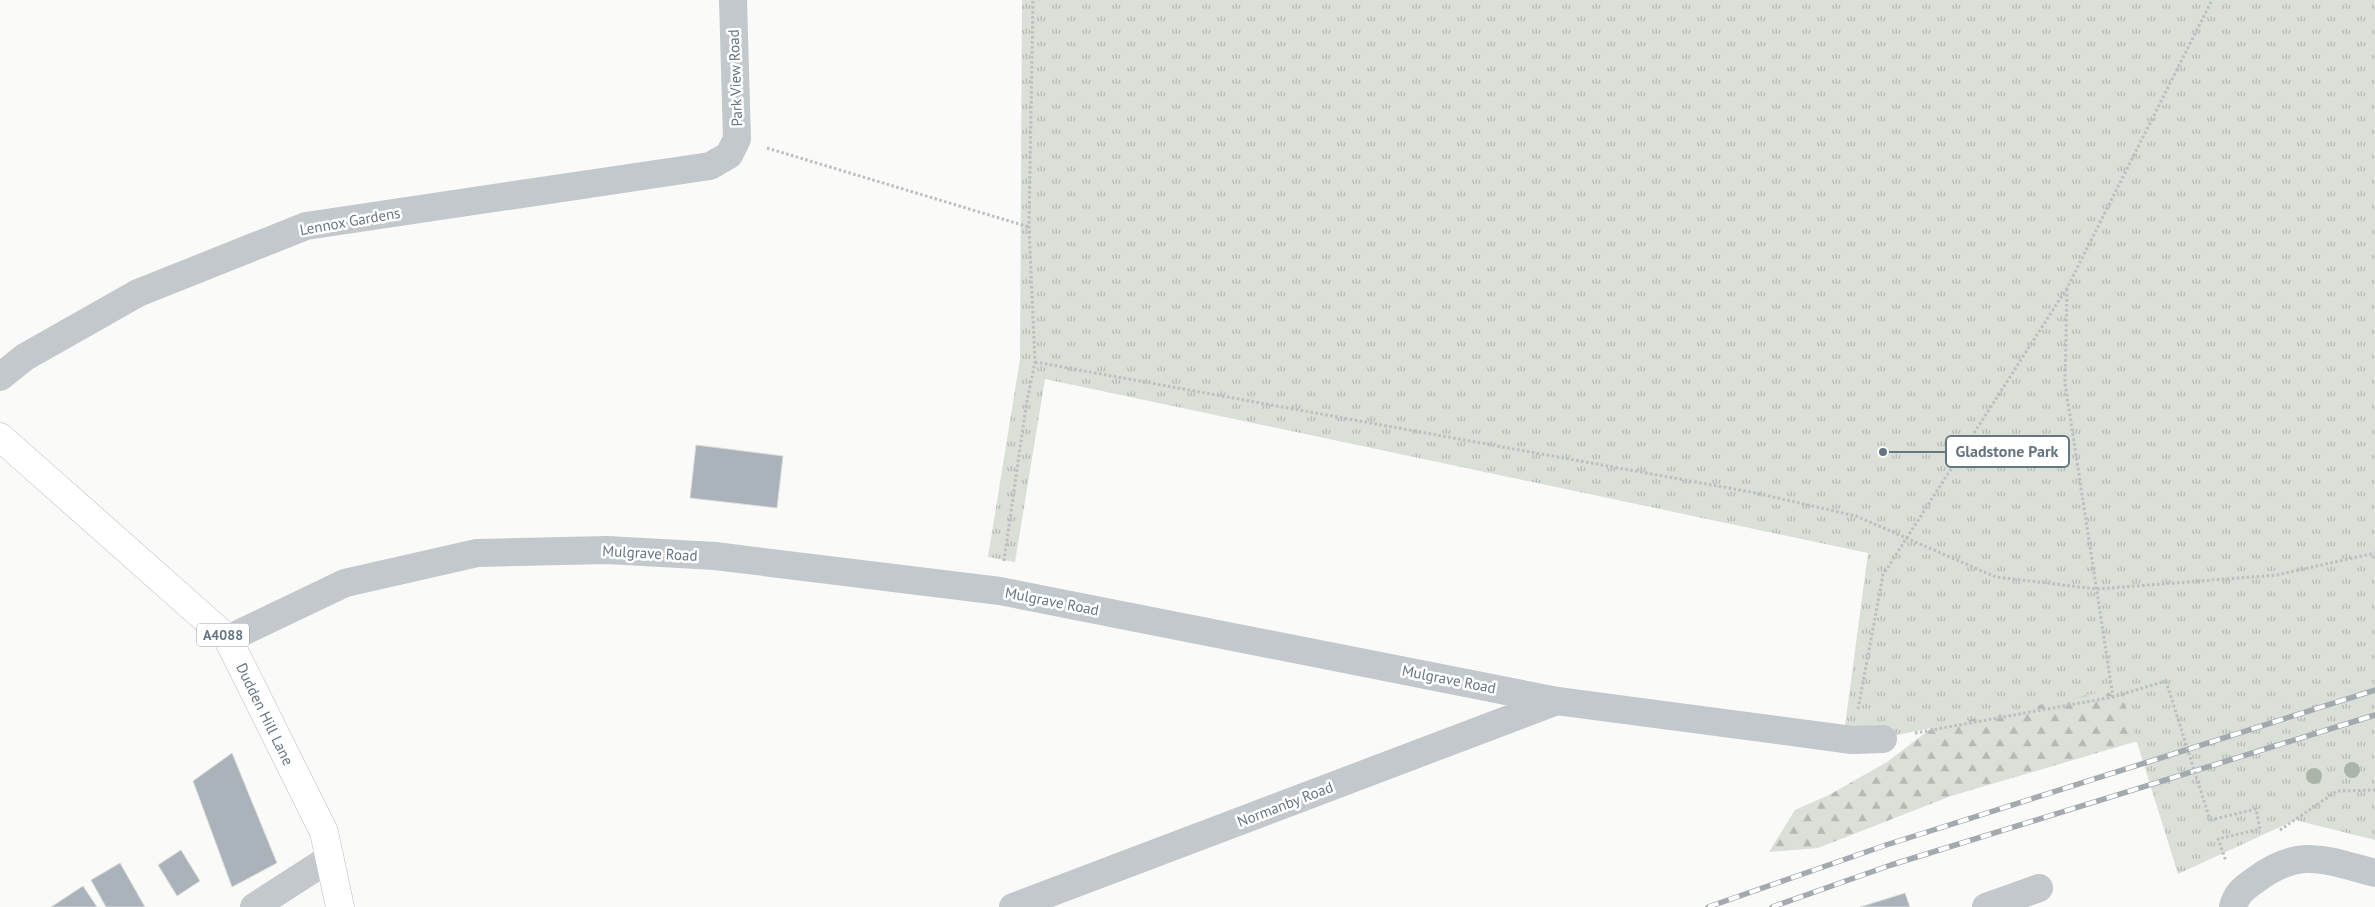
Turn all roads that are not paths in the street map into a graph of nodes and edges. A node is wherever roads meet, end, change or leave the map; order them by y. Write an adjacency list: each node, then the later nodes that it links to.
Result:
1 (733, 0): 2 (street, Park View Road)
2 (733, 147): 3 (street, Lennox Gardens)
3 (0, 377)
4 (0, 436): 5 (main road, Dudden Hill Lane / A4088)
5 (228, 639): 6 (street, Mulgrave Road); 8 (main road, Dudden Hill Lane / A4088)
6 (1556, 701): 7 (street, Mulgrave Road); 14 (street, Normanby Road)
7 (1883, 739)
8 (330, 858): 12 (street); 13 (main road, Dudden Hill Lane / A4088)
9 (2375, 873): 11 (street)
10 (2040, 888): 15 (street)
11 (2237, 899)
12 (254, 907)
13 (340, 907)
14 (1013, 907)
15 (1986, 907)

